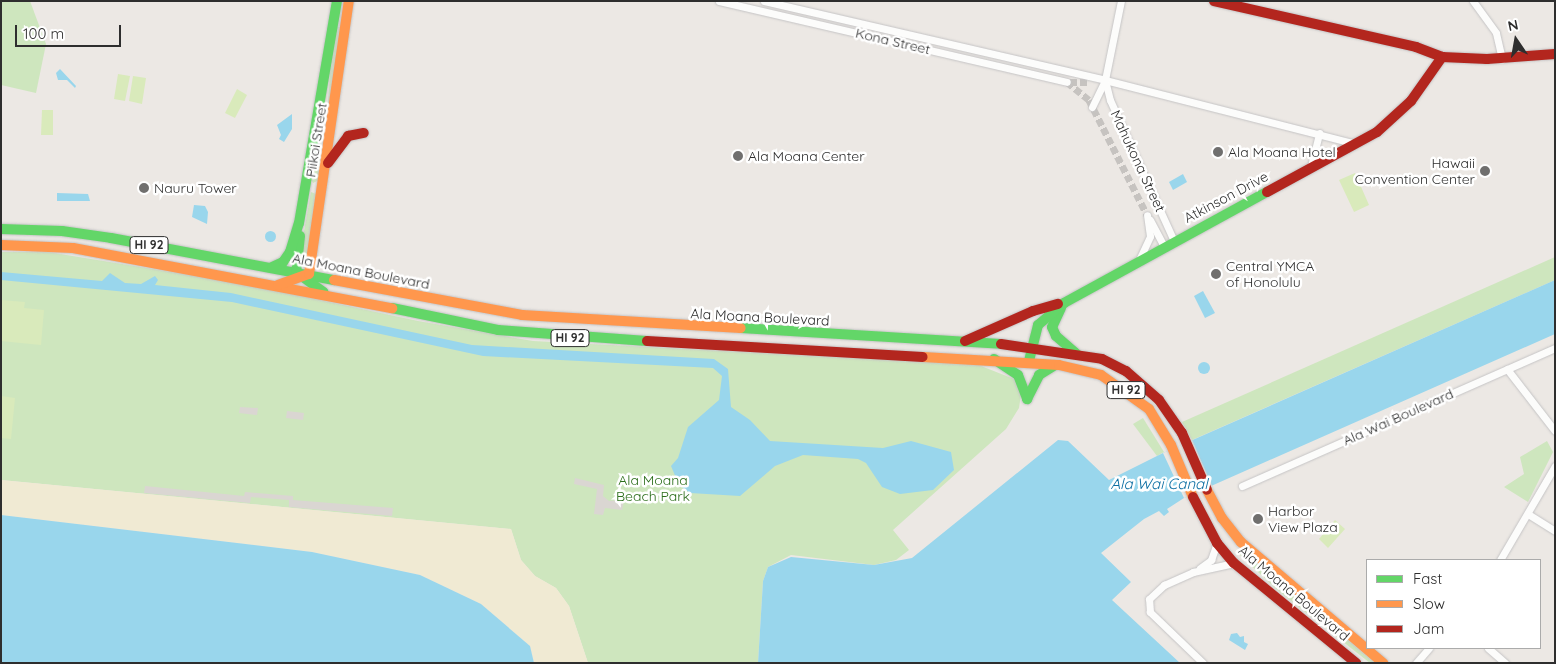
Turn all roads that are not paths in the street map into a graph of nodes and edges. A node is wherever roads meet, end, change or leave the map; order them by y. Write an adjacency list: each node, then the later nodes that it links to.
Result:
1 (349, 1): 8 (main road); 23 (main road, Piikoi Street)
2 (719, 1): 11 (street, Kona Street)
3 (764, 1): 9 (street, Kona Street)
4 (808, 1): 10 (street)
5 (1121, 1): 16 (street, Mahukona Street)
6 (1214, 1): 14 (main road)
7 (1473, 1): 15 (street)
8 (336, 2): 25 (main road, Piikoi Street)
9 (788, 4): 10 (street, Kona Street); 11 (street)
10 (806, 10): 12 (street); 16 (street, Kona Street)
11 (786, 16): 12 (street, Kona Street)
12 (805, 20): 17 (street, Kona Street)
13 (1555, 54): 15 (main road)
14 (1442, 56): 15 (main road); 22 (main road, Atkinson Drive)
15 (1502, 59)
16 (1105, 80): 18 (street, Kona Street); 19 (street, Mahukona Street); 21 (street, Kona Street); 29 (street, Mahukona Street)
17 (1067, 82)
18 (1088, 82)
19 (1092, 107)
20 (364, 133): 23 (main road)
21 (1319, 133): 22 (street, Kona Street); 24 (street)
22 (1356, 144): 24 (main road, Atkinson Drive)
23 (326, 165): 26 (main road, Piikoi Street)
24 (1311, 166): 29 (main road, Atkinson Drive)
25 (304, 187): 26 (street); 27 (main road, Piikoi Street)
26 (322, 189): 34 (main road, Piikoi Street)
27 (299, 223): 33 (main road, Piikoi Street); 34 (main road, Piikoi Street)
28 (1, 229): 33 (main road, Ala Moana Boulevard / HI 92)
29 (1174, 241): 31 (main road, Atkinson Drive)
30 (1, 245): 35 (main road, Ala Moana Boulevard / HI 92)
31 (1164, 246): 32 (main road, Atkinson Drive); 32 (street, Mahukona Street)
32 (1139, 260): 37 (main road, Atkinson Drive)
33 (272, 267): 34 (main road, Ala Moana Boulevard / HI 92)
34 (302, 274): 35 (main road); 36 (main road); 38 (main road, Ala Moana Boulevard / HI 92)
35 (277, 285): 36 (main road, Ala Moana Boulevard / HI 92)
36 (330, 296): 42 (main road, Ala Moana Boulevard / HI 92)
37 (1064, 303): 38 (main road); 39 (main road, Atkinson Drive); 41 (main road)
38 (963, 342): 39 (main road, Ala Moana Boulevard / HI 92)
39 (1034, 347): 41 (main road, Ala Moana Boulevard / HI 92); 43 (main road, Atkinson Drive)
40 (1555, 348): 45 (street, Ala Wai Boulevard)
41 (1078, 355): 55 (main road, Ala Moana Boulevard / HI 92)
42 (994, 359): 43 (main road, Ala Moana Boulevard / HI 92); 44 (main road)
43 (1029, 361): 44 (main road, Ala Moana Boulevard / HI 92)
44 (1059, 365): 51 (main road, Ala Moana Boulevard / HI 92)
45 (1507, 369): 46 (street); 48 (street, Ala Wai Boulevard)
46 (1555, 431)
47 (1555, 466): 49 (street)
48 (1242, 486)
49 (1528, 514): 50 (street); 52 (street)
50 (1555, 531)
51 (1217, 543): 53 (main road, Ala Moana Boulevard / HI 92); 54 (street)
52 (1501, 559)
53 (1234, 563): 54 (street); 60 (main road, Ala Moana Boulevard / HI 92)
54 (1193, 572): 59 (street)
55 (1366, 648)
56 (1367, 649): 61 (main road, Ala Moana Boulevard / HI 92)
57 (1428, 649): 62 (street)
58 (1489, 649): 63 (street)
59 (1203, 663)
60 (1356, 663)
61 (1383, 663)
62 (1416, 663)
63 (1506, 663)

